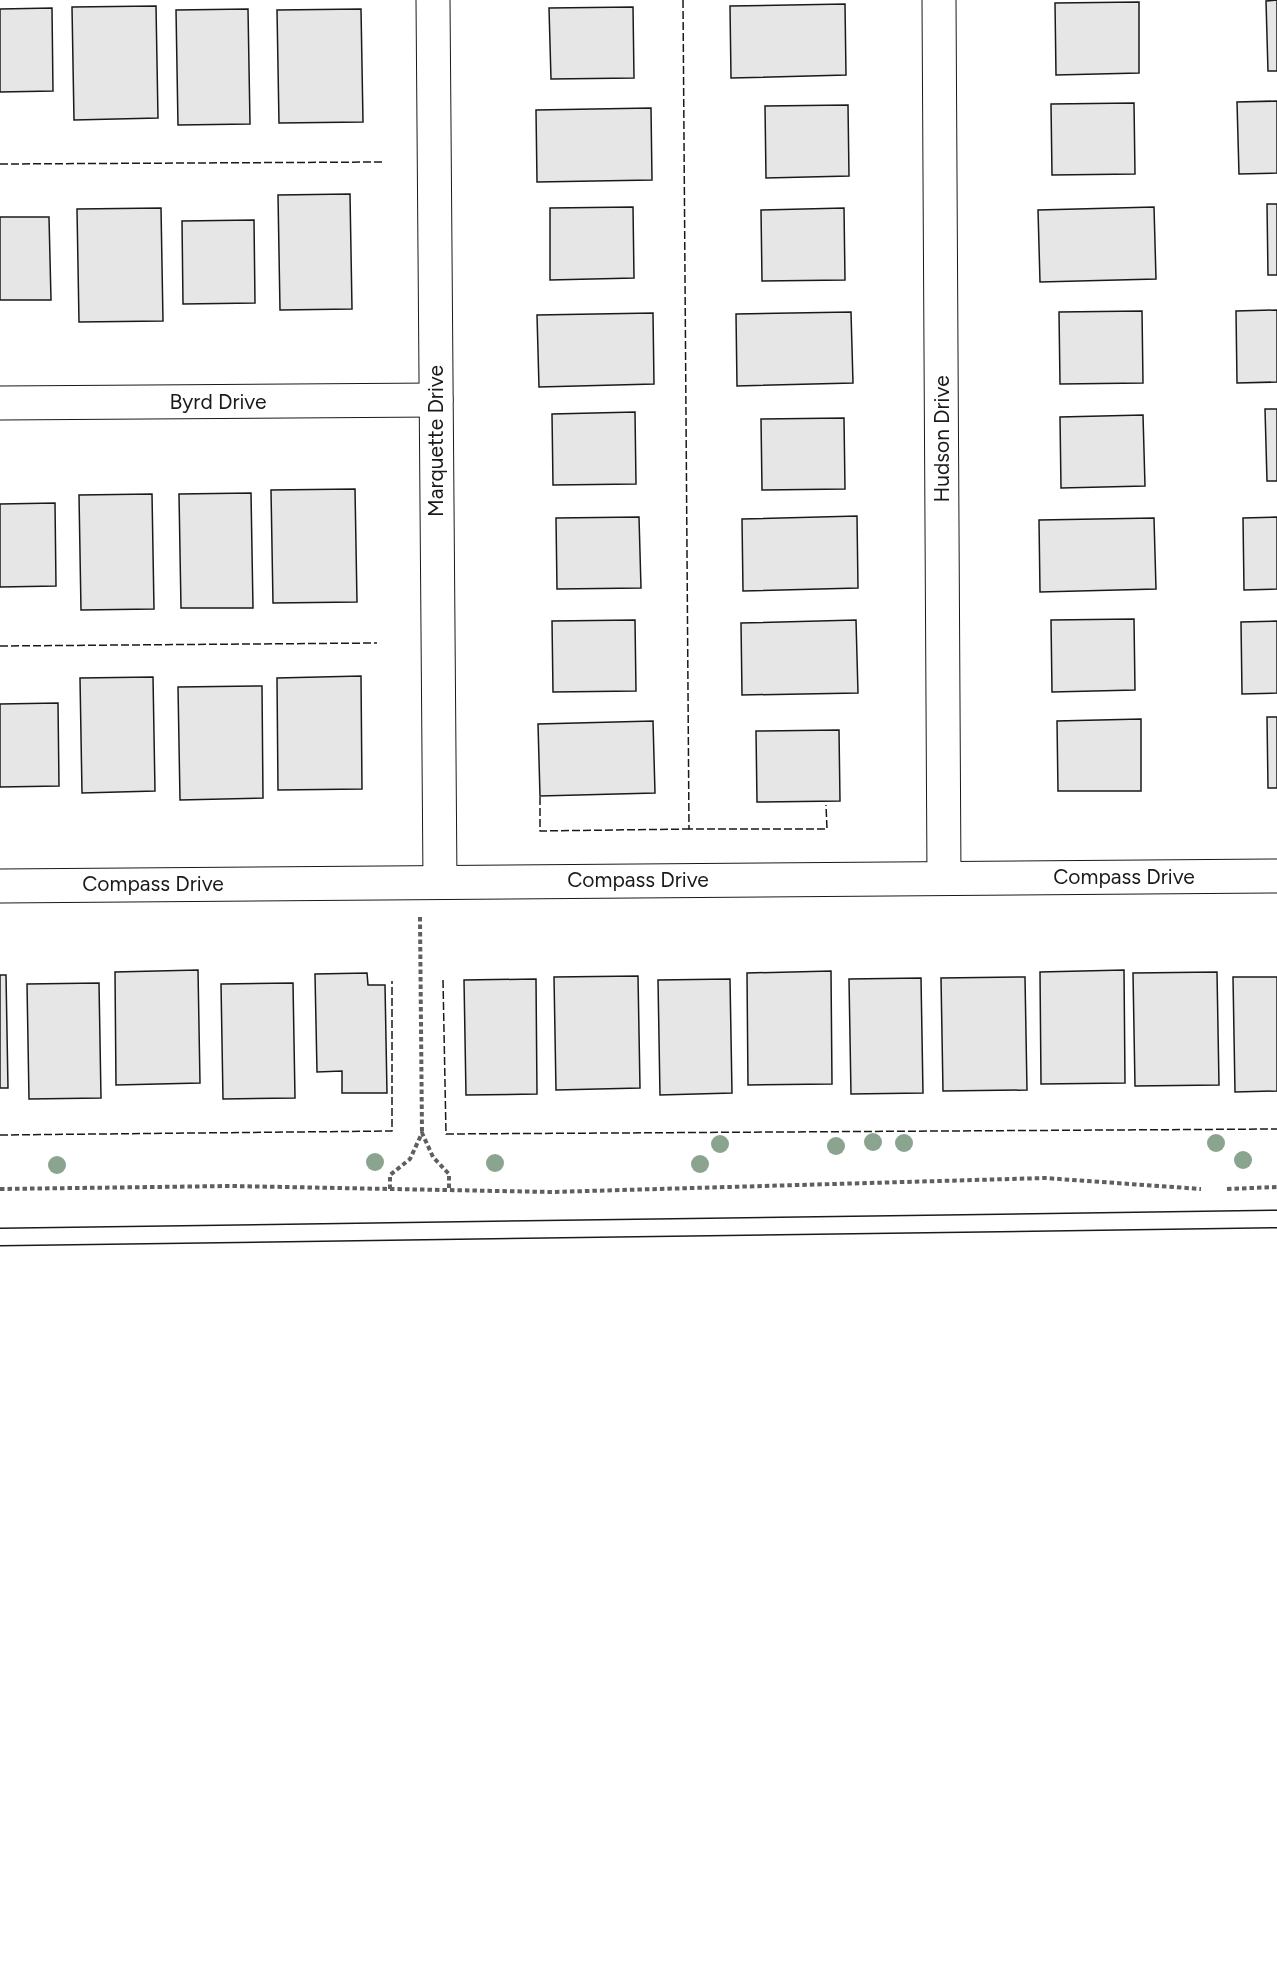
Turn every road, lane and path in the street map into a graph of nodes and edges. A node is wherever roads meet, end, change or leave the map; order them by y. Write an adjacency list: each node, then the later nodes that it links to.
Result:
1 (433, 0): 3 (street, Marquette Drive)
2 (939, 0): 6 (street, Hudson Drive)
3 (436, 400): 4 (street, Byrd Drive); 7 (street, Marquette Drive)
4 (0, 403)
5 (1277, 876): 6 (street, Compass Drive)
6 (944, 878): 7 (street, Compass Drive)
7 (430, 882): 8 (street, Compass Drive); 9 (path)
8 (0, 885)
9 (422, 1133): 13 (path); 14 (path)
10 (1277, 1186): 12 (path)
11 (0, 1189): 13 (path)
12 (1219, 1189)
13 (390, 1190): 14 (path)
14 (449, 1190): 15 (path)
15 (1208, 1190)
16 (1277, 1219): 17 (lane)
17 (0, 1237)

